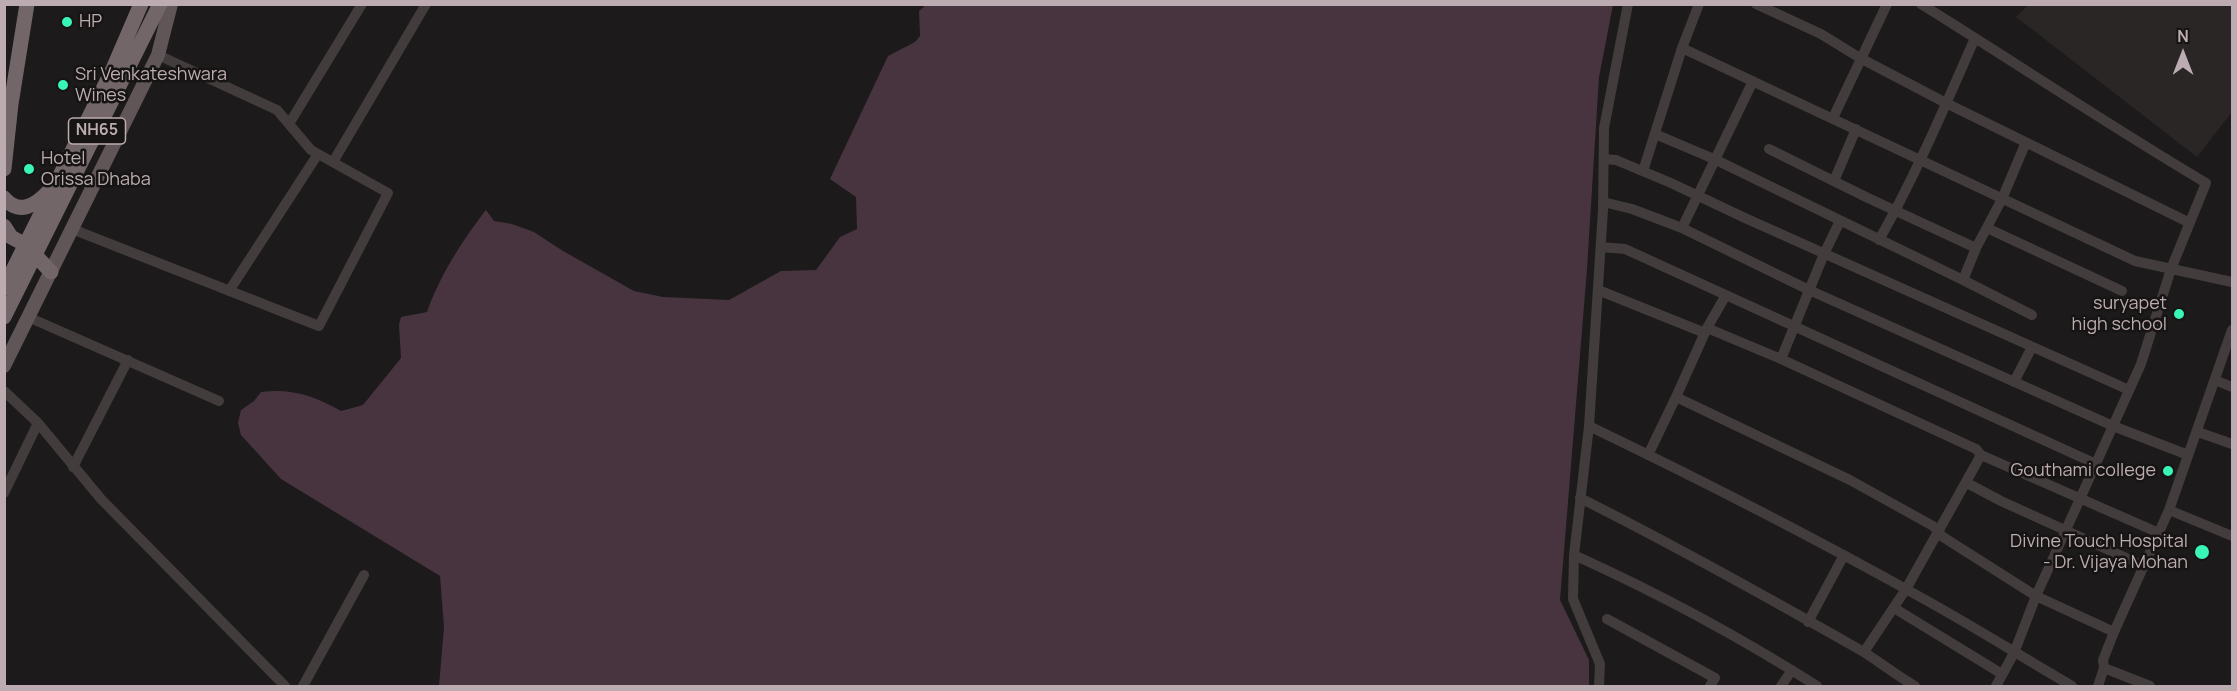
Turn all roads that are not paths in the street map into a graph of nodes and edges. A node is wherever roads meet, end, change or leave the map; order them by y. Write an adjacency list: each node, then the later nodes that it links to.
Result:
1 (27, 4): 17 (highway)
2 (141, 4): 31 (highway, NH65)
3 (160, 4): 49 (highway, NH65)
4 (171, 4): 14 (main road)
5 (362, 4): 20 (street)
6 (426, 4): 29 (street)
7 (1628, 4): 26 (street)
8 (1699, 4): 13 (street)
9 (1756, 4): 15 (street)
10 (1887, 4): 15 (street)
11 (1921, 4): 12 (street)
12 (1975, 38): 18 (street); 40 (street)
13 (1682, 48): 16 (street); 22 (street)
14 (158, 55): 20 (street); 44 (main road)
15 (1860, 58): 18 (street); 19 (street)
16 (1753, 81): 19 (street); 27 (street)
17 (8, 103): 30 (highway)
18 (1946, 103): 23 (street); 28 (street)
19 (1833, 118): 21 (street)
20 (289, 124): 25 (street)
21 (1856, 129): 28 (street); 33 (street)
22 (1655, 134): 27 (street); 32 (street)
23 (2026, 142): 36 (street); 40 (street)
24 (1769, 149): 33 (street)
25 (318, 154): 29 (street); 58 (street)
26 (1604, 159): 32 (street); 37 (street)
27 (1714, 159): 34 (street); 39 (street)
28 (1921, 159): 36 (street); 38 (street)
29 (333, 162): 58 (street)
30 (4, 169)
31 (62, 171): 35 (highway, NH65); 49 (highway, NH65)
32 (1643, 171): 34 (street)
33 (1834, 181): 38 (street)
34 (1698, 195): 42 (street); 50 (street)
35 (4, 198)
36 (2002, 199): 43 (street); 51 (street)
37 (1603, 202): 42 (street); 47 (street)
38 (1896, 211): 45 (street); 48 (street)
39 (1840, 221): 45 (street); 50 (street)
40 (2190, 223): 51 (street)
41 (4, 226): 49 (highway)
42 (1682, 228): 57 (street)
43 (1987, 228): 48 (street); 59 (street)
44 (72, 229): 52 (main road); 58 (street)
45 (1879, 240): 53 (street)
46 (4, 244): 49 (highway)
47 (1600, 247): 56 (street); 60 (street)
48 (1976, 248): 53 (street)
49 (27, 252): 52 (highway); 55 (highway, NH65); 62 (highway, NH65)
50 (1824, 254): 57 (street); 67 (street)
51 (2171, 269): 54 (street); 75 (street)
52 (51, 272): 63 (main road)
53 (1963, 280): 61 (street)
54 (2232, 282)
55 (4, 288)
56 (1598, 290): 66 (street); 80 (street)
57 (1809, 290): 64 (street); 73 (street)
58 (229, 291)
59 (2122, 291)
60 (1725, 295): 64 (street); 66 (street)
61 (2032, 315)
62 (4, 317)
63 (28, 317): 70 (street); 71 (main road)
64 (1795, 327): 69 (street); 87 (street)
65 (2232, 330): 68 (street)
66 (1706, 331): 69 (street); 77 (street)
67 (2032, 347): 73 (street); 75 (street)
68 (2230, 350): 72 (street)
69 (1781, 359): 85 (street)
70 (128, 360): 78 (street); 88 (street)
71 (4, 366)
72 (2215, 380): 74 (street); 82 (street)
73 (2014, 382): 81 (street)
74 (2232, 387)
75 (2129, 390): 81 (street)
76 (4, 391): 79 (street)
77 (1676, 397): 84 (street); 95 (street)
78 (219, 401)
79 (38, 423): 88 (street); 90 (street)
80 (1589, 426): 84 (street); 91 (street)
81 (2113, 426): 86 (street); 87 (street)
82 (2198, 432): 83 (street); 86 (street)
83 (2232, 444)
84 (1648, 455): 99 (street)
85 (1981, 455): 89 (street); 92 (street)
86 (2188, 455): 93 (street)
87 (2096, 464): 92 (street)
88 (73, 467): 113 (street)
89 (1967, 483): 94 (street); 95 (street)
90 (4, 493)
91 (1580, 498): 98 (street); 106 (street)
92 (2080, 500): 94 (street); 96 (street)
93 (2169, 510): 96 (street); 97 (street)
94 (2066, 530): 100 (street); 103 (street)
95 (1938, 531): 102 (street); 103 (street)
96 (2159, 533): 100 (street)
97 (2232, 536)
98 (1574, 555): 111 (street); 115 (street)
99 (1844, 555): 102 (street); 106 (street)
100 (2144, 566): 107 (street)
101 (364, 575): 114 (street)
102 (1906, 589): 104 (street); 109 (street)
103 (2036, 596): 107 (street); 109 (street)
104 (1894, 608): 108 (street); 112 (street)
105 (1607, 619): 116 (street)
106 (1808, 622): 108 (street)
107 (2114, 632): 110 (street)
108 (1864, 652): 119 (street)
109 (2014, 653): 112 (street); 121 (street)
110 (2104, 668): 122 (street); 123 (street)
111 (1792, 670): 117 (street); 118 (street)
112 (2002, 674): 120 (street)
113 (285, 687)
114 (303, 687)
115 (1599, 687)
116 (1710, 687)
117 (1781, 687)
118 (1817, 687)
119 (1915, 687)
120 (1996, 687)
121 (2072, 687)
122 (2098, 687)
123 (2150, 687)

